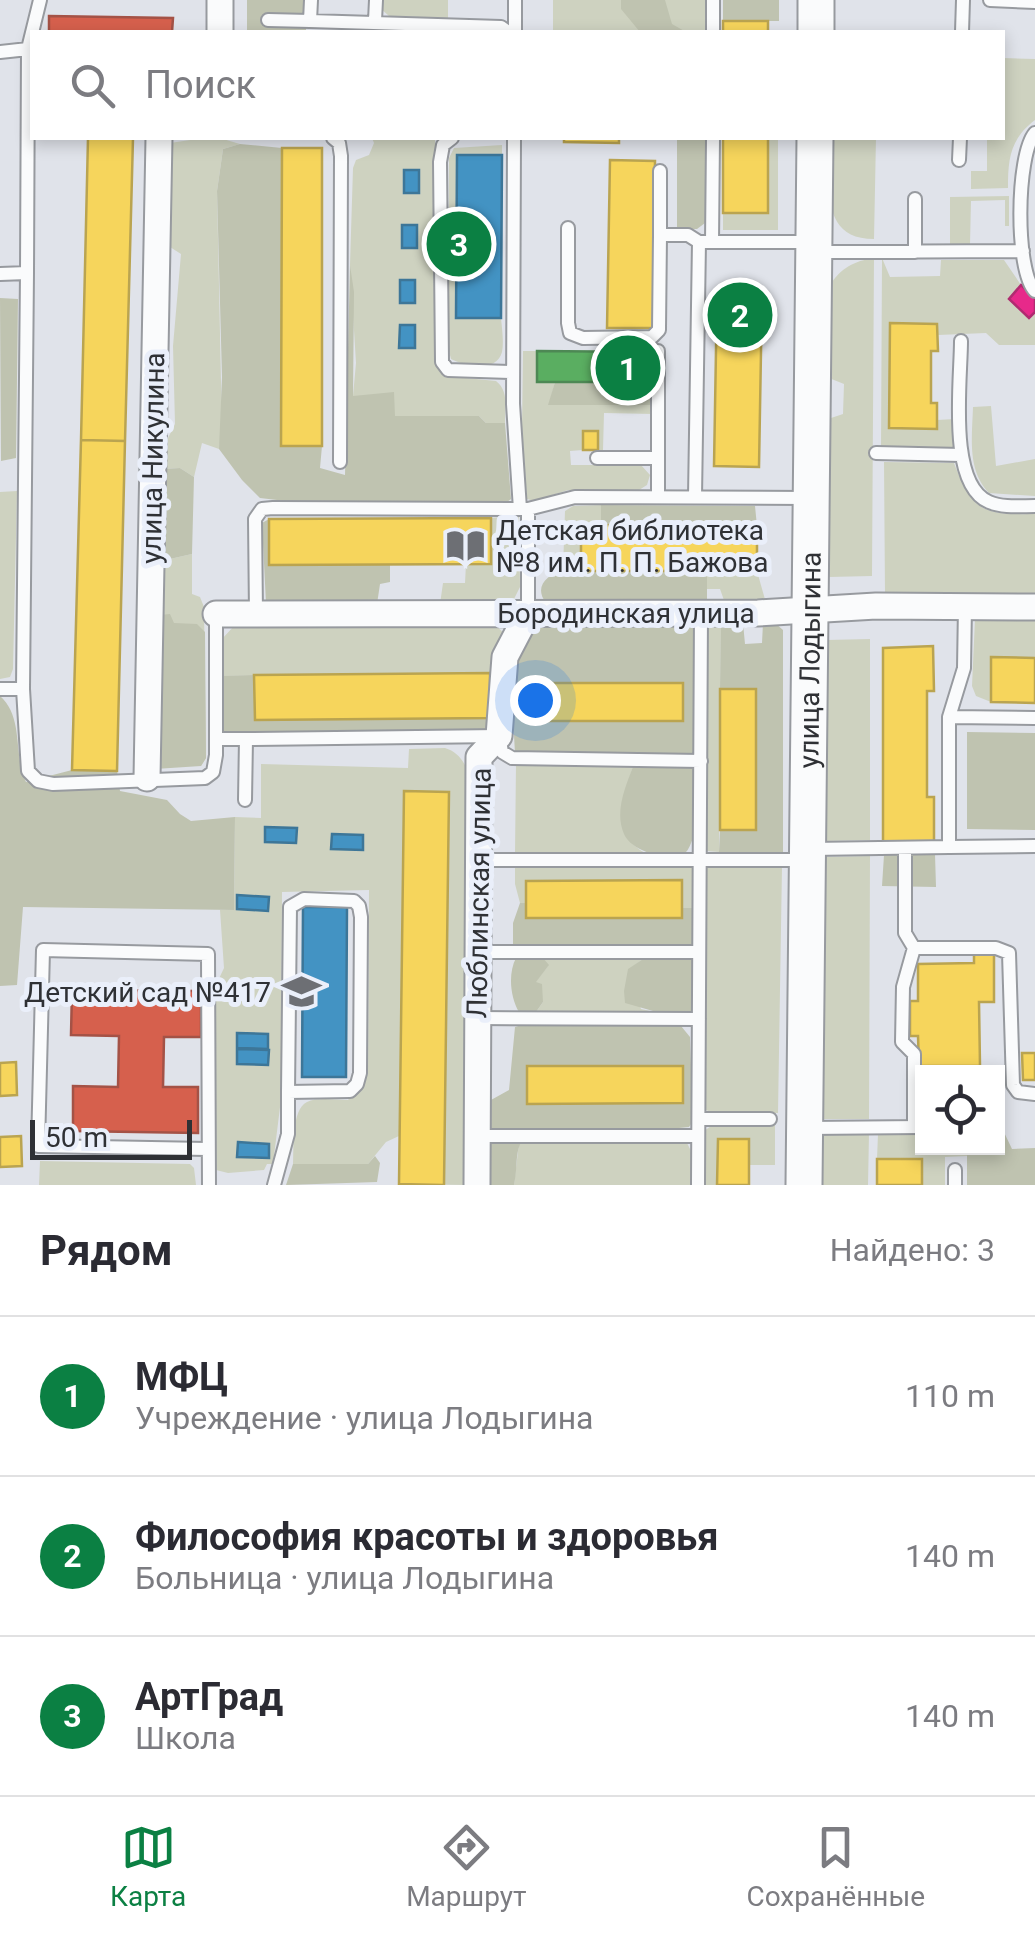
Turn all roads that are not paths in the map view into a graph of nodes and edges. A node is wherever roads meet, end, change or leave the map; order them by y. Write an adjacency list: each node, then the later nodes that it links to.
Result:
1 (40, 0): 14 (lane)
2 (220, 0): 15 (street)
3 (311, 0): 12 (lane)
4 (376, 0): 13 (lane)
5 (515, 0): 17 (lane)
6 (713, 0): 18 (lane)
7 (816, 0): 19 (main road)
8 (963, 0): 20 (lane)
9 (990, 0): 10 (lane)
10 (1035, 2)
11 (268, 20): 12 (lane)
12 (310, 20): 13 (lane)
13 (375, 21): 16 (lane)
14 (33, 30)
15 (220, 30)
16 (507, 30)
17 (511, 30)
18 (713, 30)
19 (816, 30)
20 (962, 30)
21 (30, 42): 22 (lane)
22 (28, 50): 23 (lane); 42 (lane)
23 (0, 52)
24 (1035, 133): 36 (lane)
25 (159, 140): 73 (street, улица Никулина)
26 (335, 140): 52 (lane)
27 (449, 140): 47 (lane)
28 (514, 140): 47 (lane)
29 (713, 140): 38 (lane)
30 (815, 140): 39 (main road, улица Лодыгина)
31 (960, 140): 32 (lane)
32 (959, 160)
33 (660, 171): 37 (lane)
34 (915, 200): 40 (lane)
35 (568, 228): 37 (lane)
36 (1029, 232): 41 (lane)
37 (660, 235): 38 (lane)
38 (706, 242): 39 (lane); 54 (lane)
39 (814, 247): 40 (lane); 55 (main road, улица Лодыгина)
40 (916, 252): 41 (lane)
41 (1022, 252): 44 (lane)
42 (26, 273): 43 (lane); 66 (lane)
43 (0, 274)
44 (1035, 291)
45 (960, 342): 49 (lane)
46 (658, 351): 51 (lane)
47 (514, 372): 57 (lane)
48 (876, 454): 49 (lane)
49 (961, 454): 56 (lane)
50 (596, 458): 51 (lane)
51 (658, 458): 53 (lane)
52 (340, 462)
53 (658, 498): 54 (lane); 57 (lane)
54 (695, 498): 55 (lane)
55 (812, 498): 60 (main road, улица Лодыгина)
56 (1035, 506)
57 (524, 509): 61 (lane); 64 (lane)
58 (965, 606): 59 (street, Бородинская улица); 60 (street, Бородинская улица); 67 (lane)
59 (1035, 607)
60 (809, 608): 62 (street, Бородинская улица); 78 (main road, улица Лодыгина)
61 (528, 613): 62 (street, Бородинская улица); 64 (street, Бородинская улица); 69 (street, Люблинская улица)
62 (701, 613): 72 (lane)
63 (216, 614): 64 (street, Бородинская улица); 70 (lane)
64 (256, 614)
65 (0, 689): 66 (lane)
66 (23, 689): 73 (lane)
67 (949, 717): 68 (lane); 76 (lane)
68 (1035, 718)
69 (499, 736): 71 (lane); 72 (lane); 80 (street, Люблинская улица)
70 (216, 739): 71 (lane); 73 (lane)
71 (246, 739): 74 (lane)
72 (700, 761): 79 (lane)
73 (146, 778)
74 (245, 800)
75 (1035, 846): 76 (lane)
76 (949, 847): 77 (lane)
77 (905, 848): 78 (lane); 81 (lane)
78 (807, 854): 79 (lane); 92 (main road, улица Лодыгина)
79 (700, 859): 80 (lane); 83 (lane)
80 (477, 860): 82 (street, Люблинская улица)
81 (914, 948): 86 (lane); 88 (lane)
82 (477, 952): 83 (lane); 84 (street, Люблинская улица)
83 (700, 952): 85 (lane)
84 (477, 1018): 85 (lane); 93 (street, Люблинская улица)
85 (699, 1019): 89 (lane)
86 (915, 1072)
87 (288, 1092): 87 (lane); 98 (lane)
88 (1035, 1094)
89 (699, 1119): 90 (lane); 94 (lane)
90 (770, 1119)
91 (915, 1127): 92 (lane)
92 (805, 1128): 101 (main road, улица Лодыгина)
93 (477, 1136): 94 (lane); 99 (street, Люблинская улица)
94 (698, 1136): 100 (lane)
95 (207, 1149): 95 (lane); 97 (lane)
96 (955, 1170): 102 (lane)
97 (208, 1185)
98 (274, 1185)
99 (478, 1185)
100 (698, 1185)
101 (804, 1185)
102 (955, 1185)

